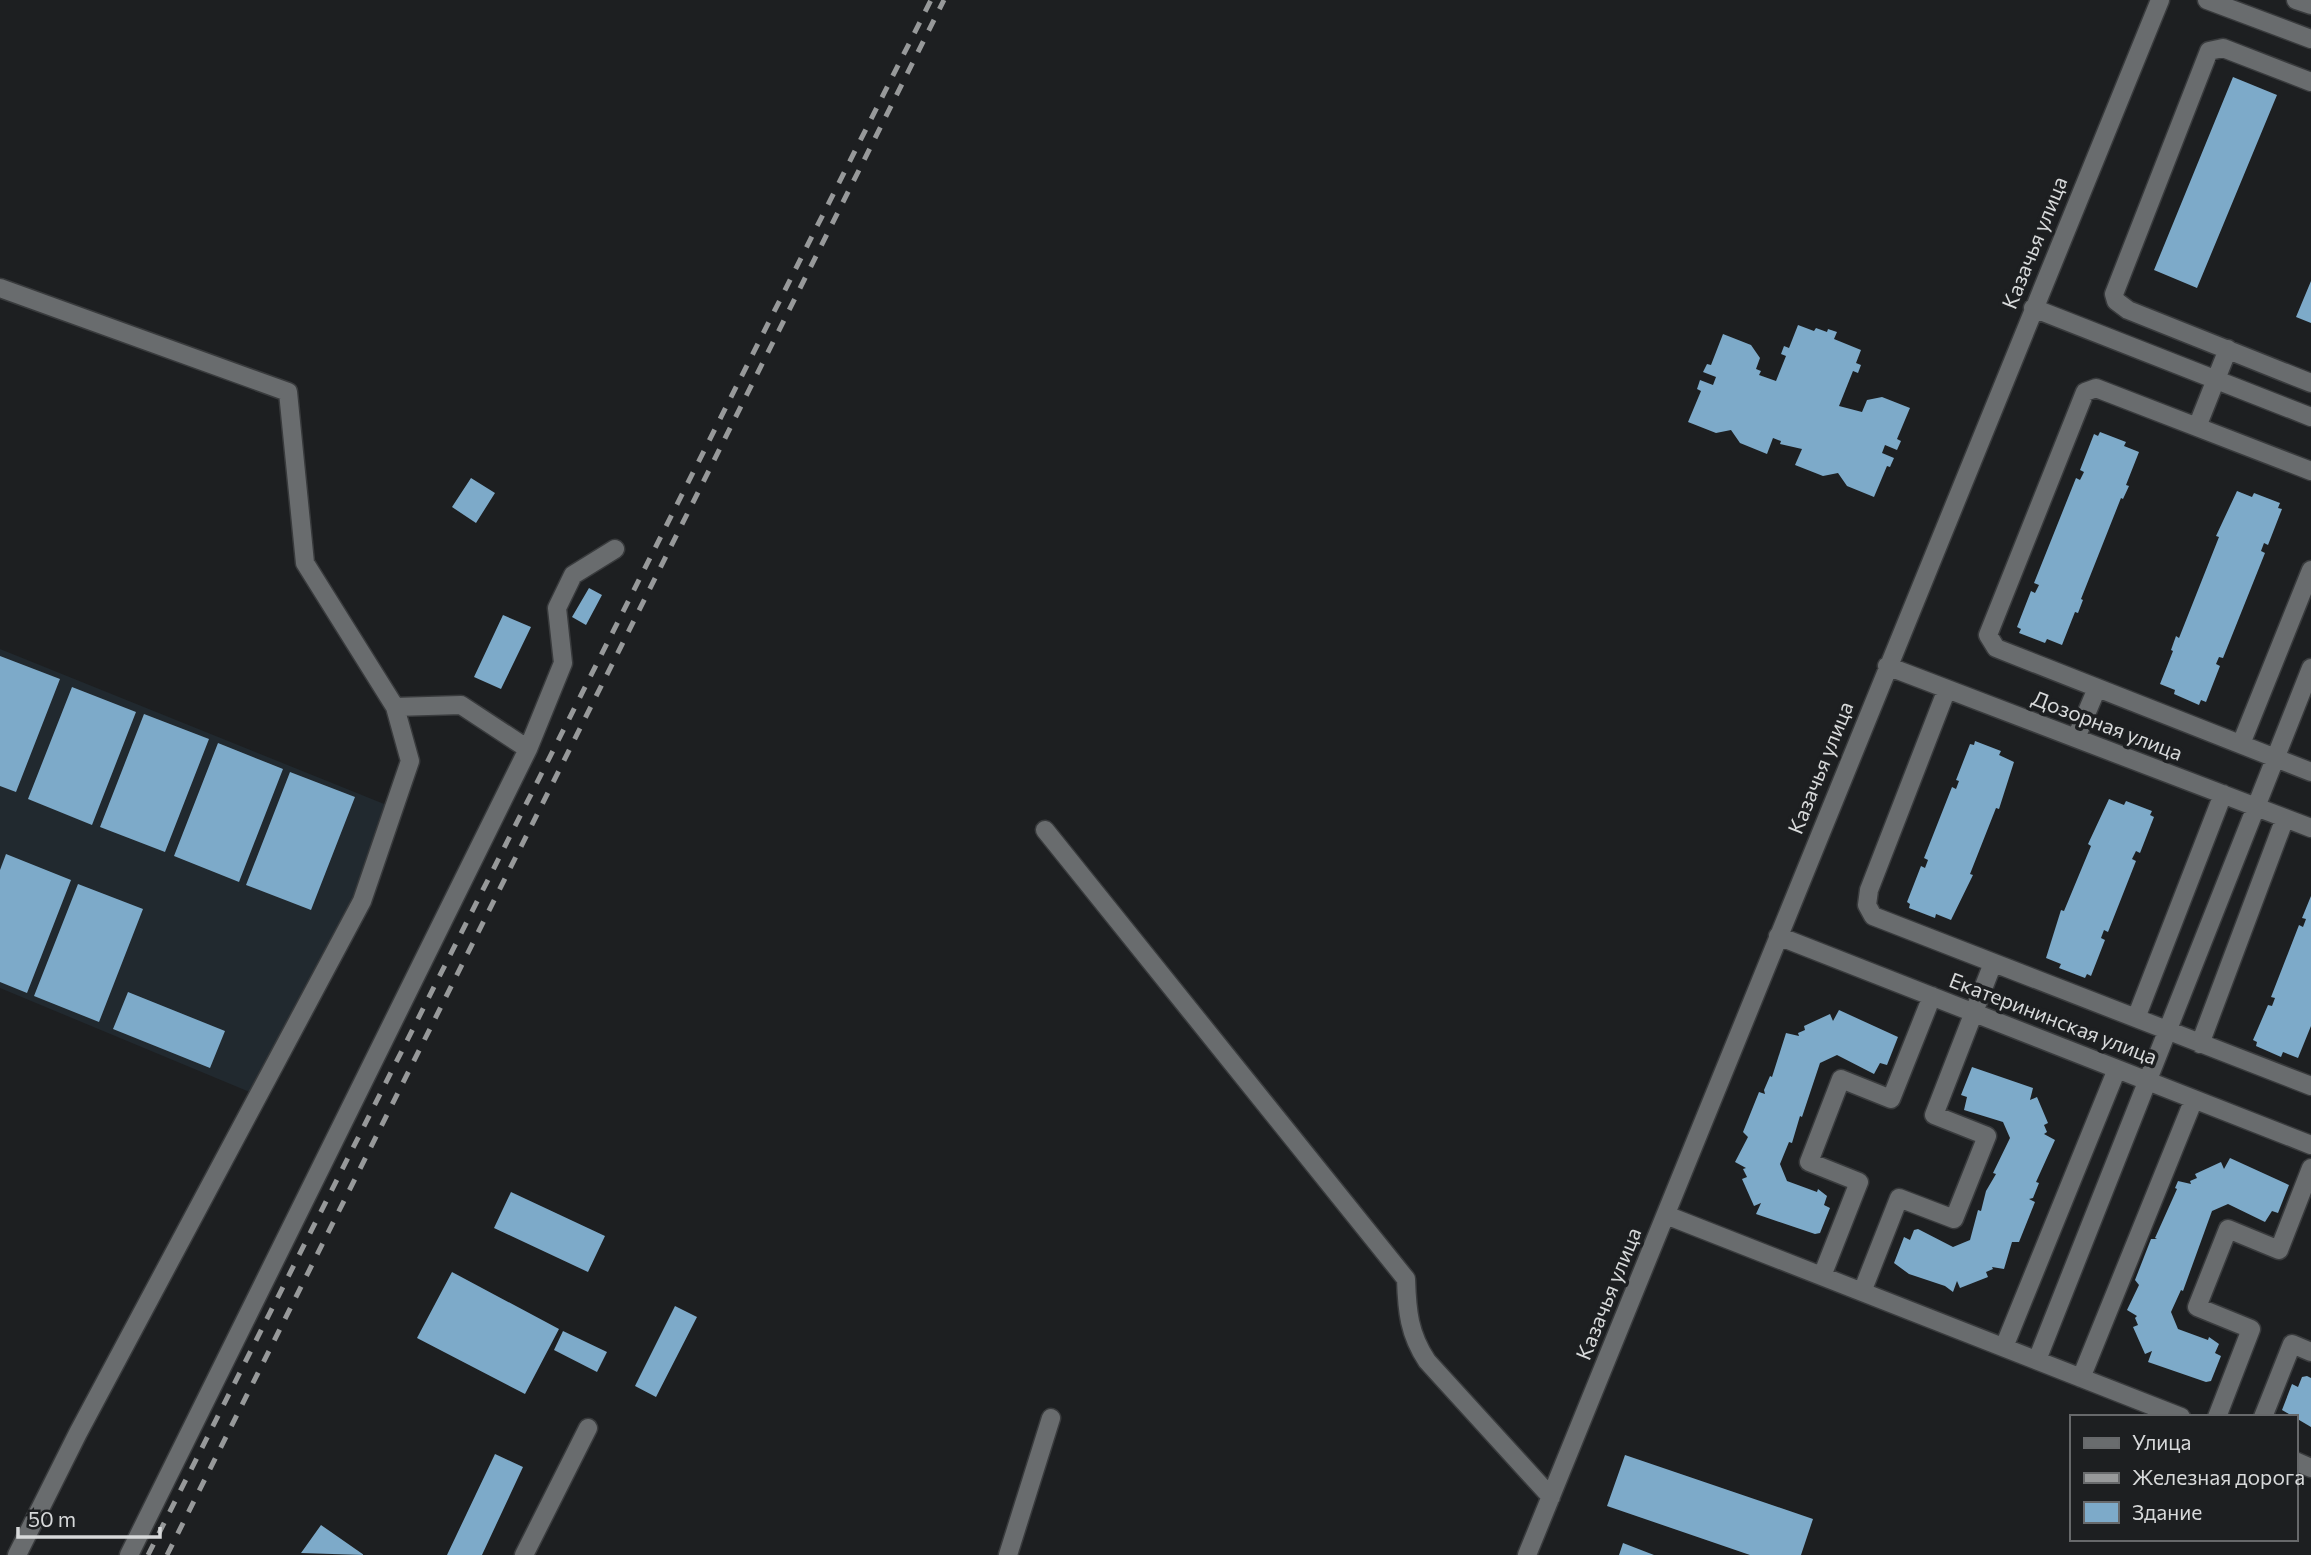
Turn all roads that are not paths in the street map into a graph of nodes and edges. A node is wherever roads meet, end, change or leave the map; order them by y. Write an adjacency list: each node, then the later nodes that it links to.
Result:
1 (2161, 0): 8 (street, Казачья улица)
2 (2207, 0): 5 (street)
3 (2296, 0): 4 (street)
4 (2311, 5)
5 (2311, 39)
6 (2311, 82): 9 (street)
7 (0, 288): 21 (street)
8 (2033, 308): 10 (street); 17 (street, Казачья улица)
9 (2228, 349): 10 (street); 11 (street)
10 (2216, 379): 12 (street); 13 (street)
11 (2311, 383)
12 (2311, 417)
13 (2197, 427): 14 (street); 19 (street)
14 (2311, 471)
15 (615, 549): 24 (street)
16 (2311, 570): 23 (street)
17 (1887, 666): 20 (street, Дозорная улица); 32 (street, Казачья улица)
18 (2311, 668): 25 (street)
19 (2097, 688): 22 (street); 23 (street)
20 (1947, 689): 22 (street, Дозорная улица); 33 (street)
21 (395, 706): 24 (street); 58 (street)
22 (2076, 738): 27 (street, Дозорная улица)
23 (2241, 744): 25 (street)
24 (528, 749): 59 (street)
25 (2275, 757): 26 (street); 28 (street)
26 (2309, 765)
27 (2223, 794): 28 (street, Дозорная улица); 36 (street)
28 (2255, 806): 29 (street, Дозорная улица); 37 (street)
29 (2285, 818): 30 (street, Дозорная улица); 38 (street)
30 (2311, 828)
31 (1045, 830): 57 (street)
32 (1778, 936): 34 (street, Екатерининская улица); 45 (street, Казачья улица)
33 (1993, 963): 35 (street); 36 (street)
34 (1931, 996): 35 (street, Екатерининская улица); 46 (street)
35 (1974, 1013): 39 (street, Екатерининская улица); 47 (street)
36 (2136, 1018): 37 (street)
37 (2168, 1030): 38 (street); 40 (street)
38 (2200, 1044): 41 (street)
39 (2117, 1069): 40 (street, Екатерининская улица); 48 (street)
40 (2147, 1080): 42 (street, Екатерининская улица); 50 (street)
41 (2311, 1086)
42 (2194, 1099): 43 (street, Екатерининская улица); 51 (street)
43 (2309, 1139)
44 (2311, 1168): 53 (street)
45 (1666, 1215): 46 (street); 57 (street, Казачья улица)
46 (1822, 1276): 47 (street)
47 (1863, 1292): 48 (street)
48 (2004, 1347): 50 (street)
49 (2311, 1352): 54 (street)
50 (2038, 1360): 51 (street)
51 (2081, 1378): 52 (street)
52 (2176, 1415)
53 (2218, 1415)
54 (2264, 1415)
55 (1051, 1418): 61 (street)
56 (588, 1428): 60 (street)
57 (1551, 1497): 62 (street, Казачья улица)
58 (18, 1555)
59 (129, 1555)
60 (524, 1555)
61 (1008, 1555)
62 (1527, 1555)

